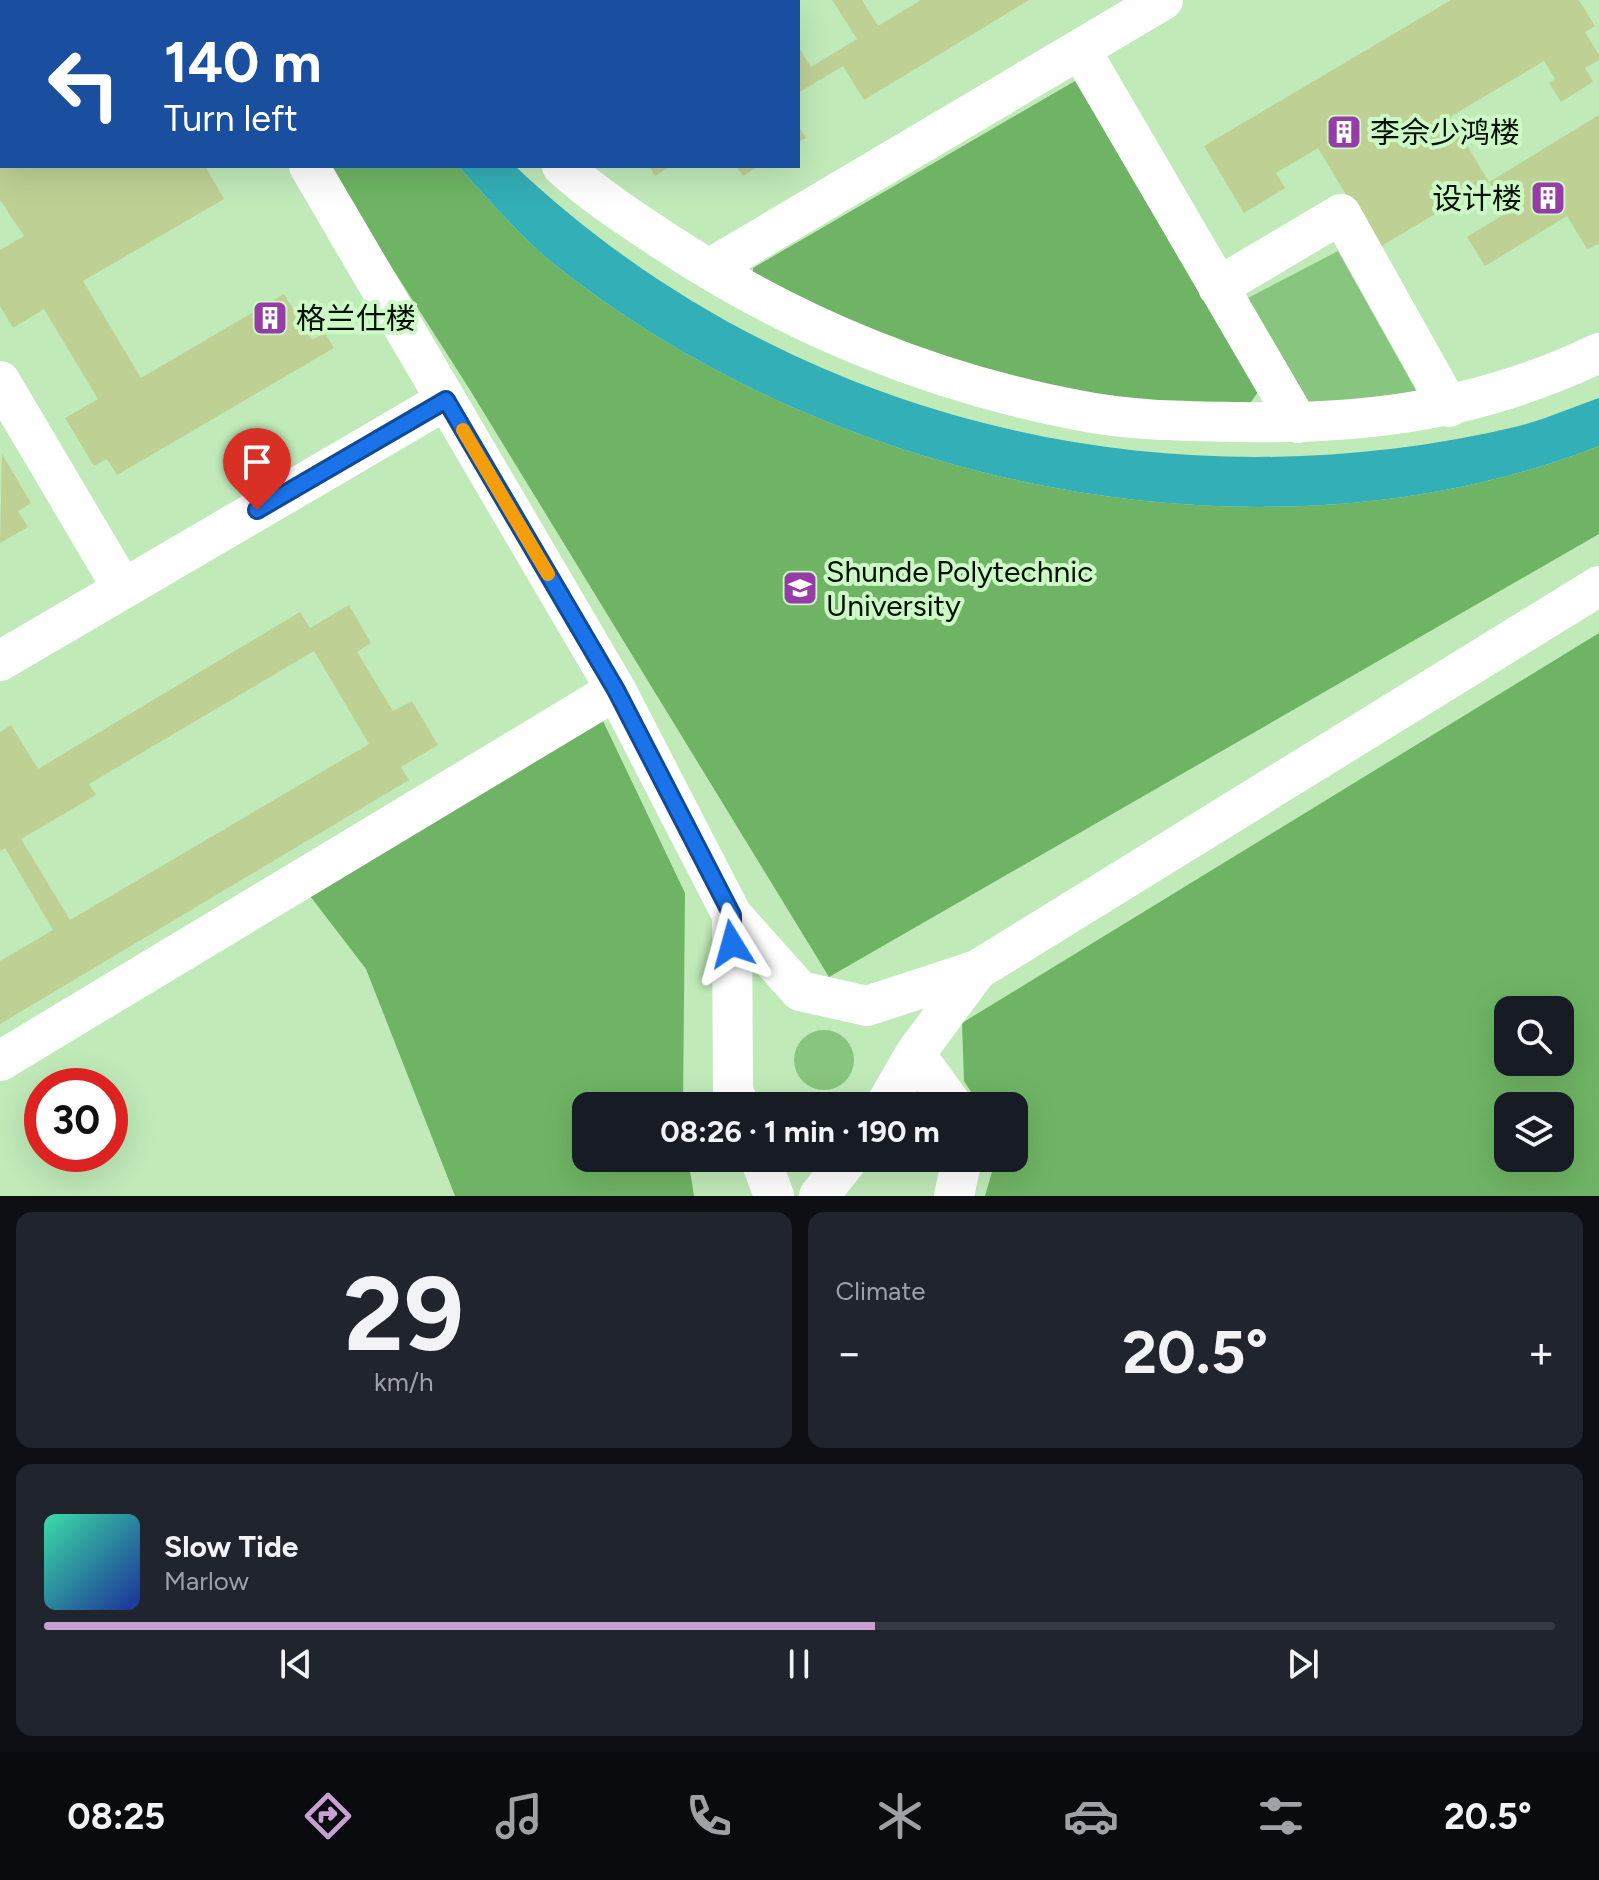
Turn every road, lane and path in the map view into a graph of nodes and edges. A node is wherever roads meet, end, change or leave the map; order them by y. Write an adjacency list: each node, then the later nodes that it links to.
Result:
1 (1163, 0): 2 (street)
2 (1080, 49): 5 (street); 6 (street)
3 (310, 168): 9 (street)
4 (565, 168): 5 (street)
5 (709, 269): 11 (street)
6 (1218, 287): 10 (street); 11 (street)
7 (1599, 353): 10 (street)
8 (0, 381): 13 (street)
9 (446, 400): 13 (street); 15 (street)
10 (1449, 407): 11 (street)
11 (1298, 423)
12 (1599, 586): 17 (street)
13 (123, 589): 14 (street)
14 (0, 661)
15 (616, 690): 16 (street); 19 (street)
16 (732, 915): 17 (street); 20 (street)
17 (977, 970): 18 (street)
18 (915, 1054): 21 (street); 22 (street)
19 (0, 1061)
20 (734, 1092)
21 (893, 1092)
22 (943, 1092)
23 (765, 1172): 26 (street)
24 (838, 1172): 27 (street)
25 (959, 1172): 28 (street)
26 (774, 1196)
27 (819, 1196)
28 (954, 1196)

